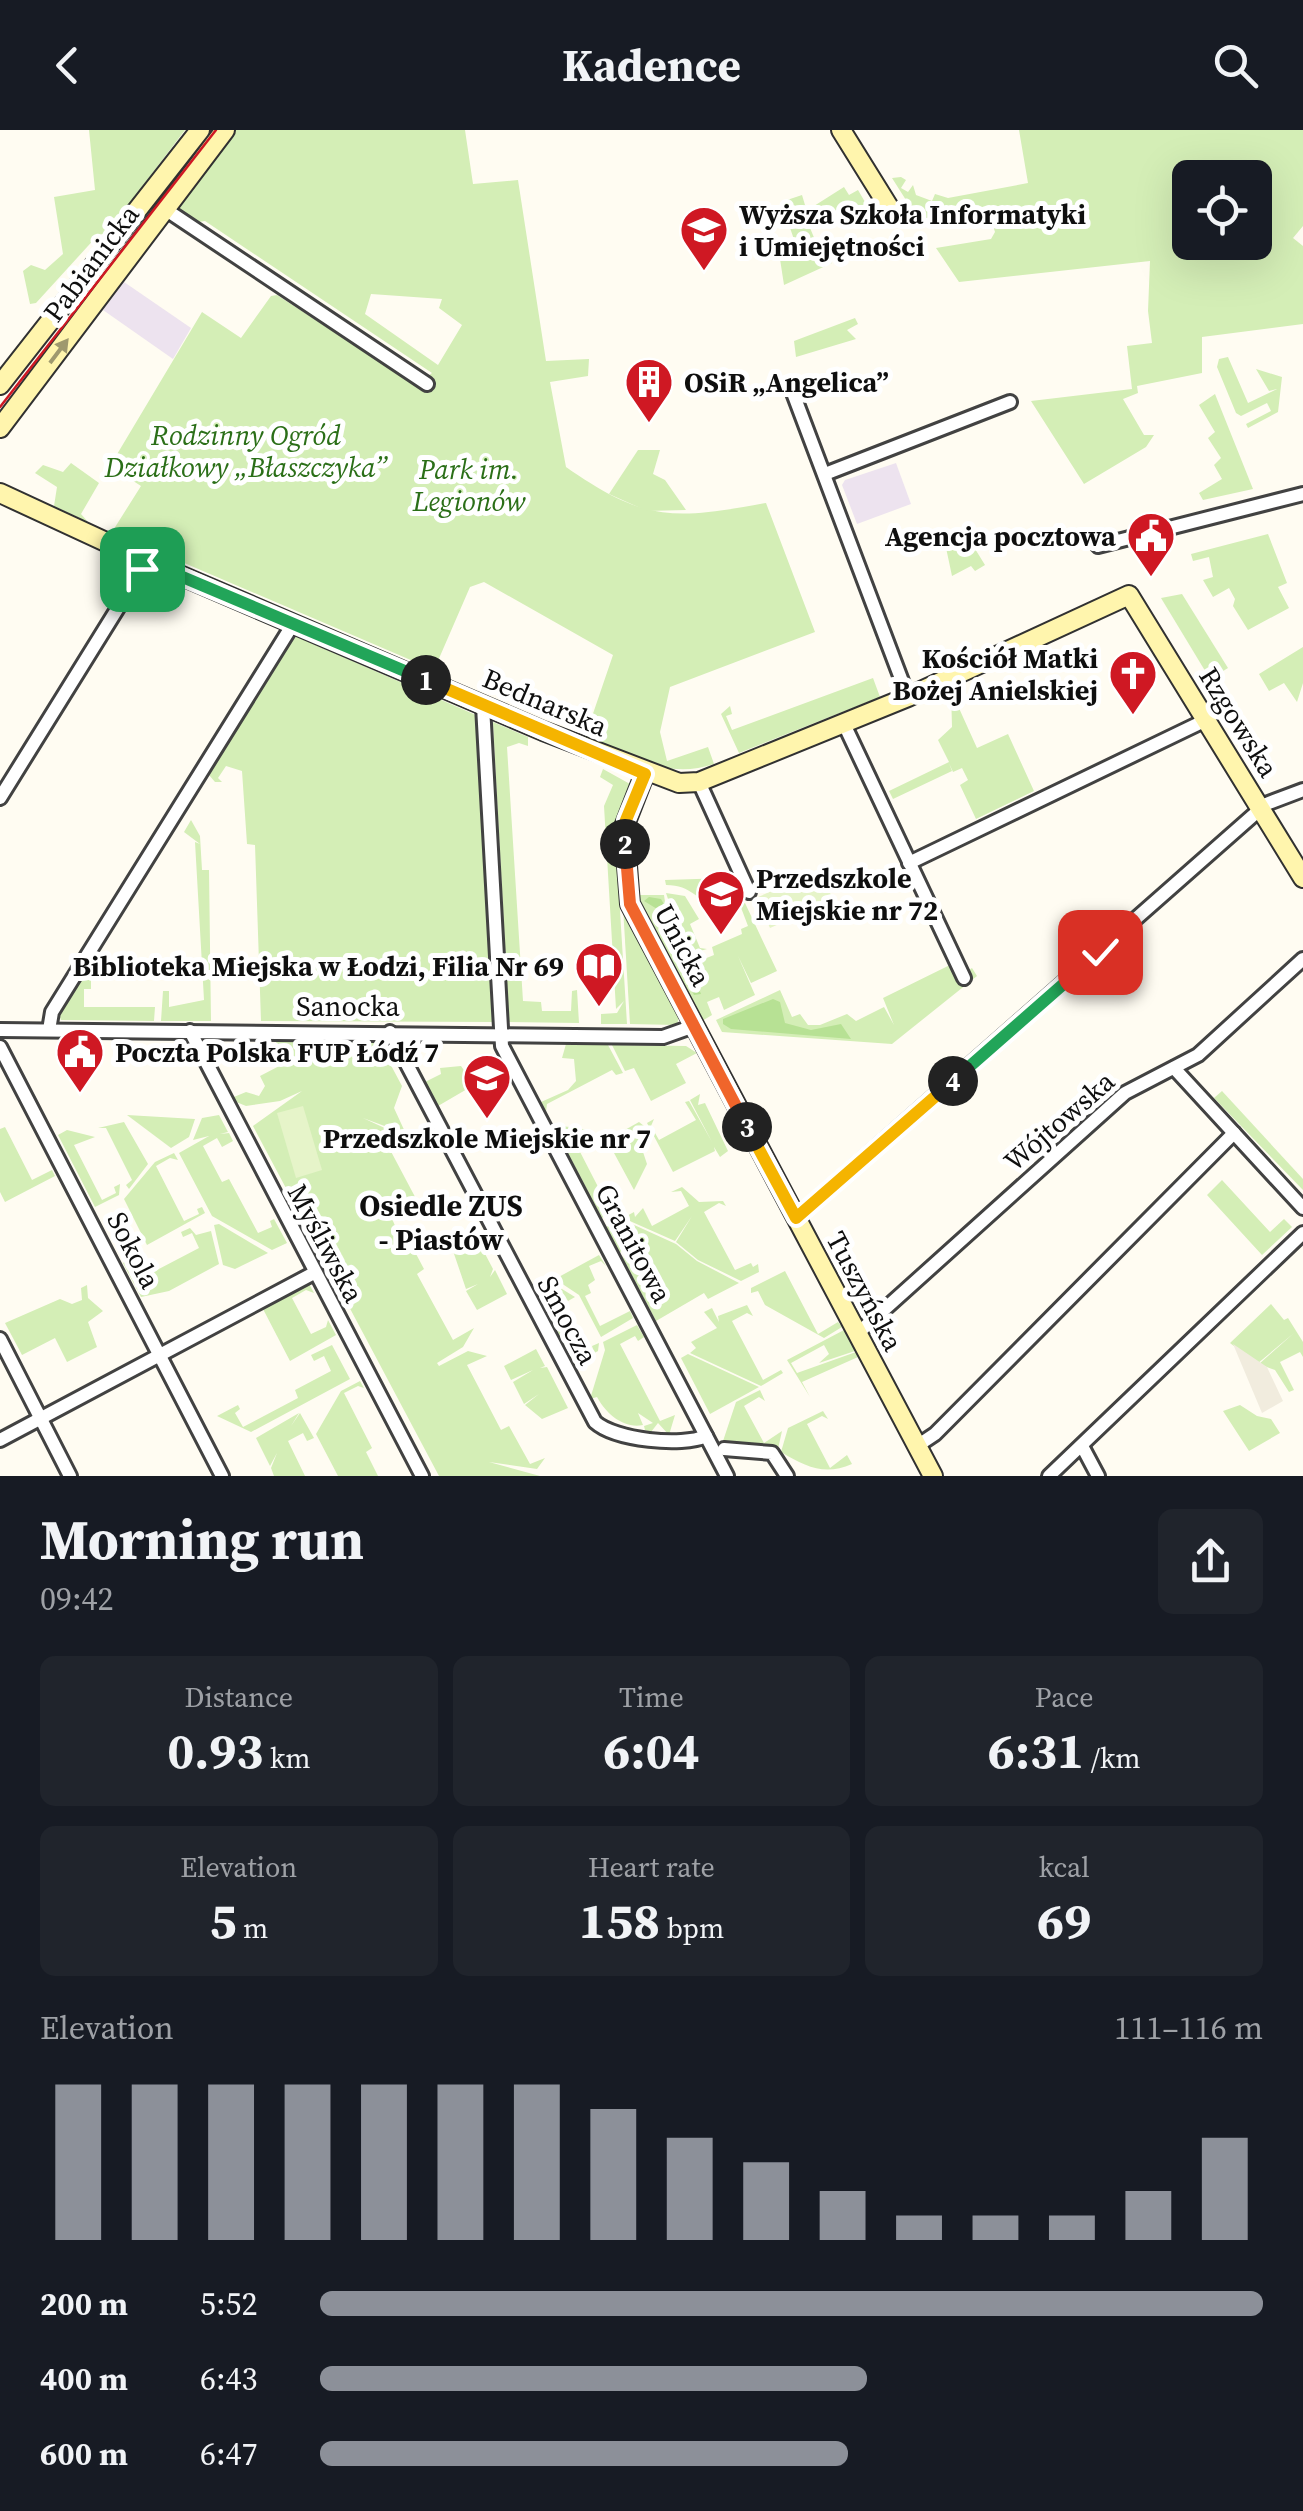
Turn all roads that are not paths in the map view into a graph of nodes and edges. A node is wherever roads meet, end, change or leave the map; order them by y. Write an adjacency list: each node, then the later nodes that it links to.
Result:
1 (200, 130): 6 (street, Pabianicka)
2 (226, 130): 4 (street, Pabianicka)
3 (842, 130): 5 (street)
4 (166, 209): 7 (street); 11 (street, Pabianicka, one-way to 4)
5 (892, 212)
6 (7, 371): 8 (street, Pabianicka)
7 (427, 384)
8 (0, 385)
9 (790, 385): 12 (street)
10 (1010, 402): 12 (street)
11 (0, 428)
12 (825, 474): 19 (street)
13 (0, 493): 16 (street, Bednarska)
14 (1303, 494): 15 (street)
15 (1098, 546)
16 (147, 562): 18 (street, Bednarska); 26 (street)
17 (1129, 595): 19 (street, Bednarska); 21 (street, Rzgowska)
18 (293, 624): 20 (street, Bednarska); 35 (street)
19 (908, 697): 22 (street, Bednarska)
20 (483, 706): 23 (street, Bednarska); 38 (street, Granitowa)
21 (1206, 720): 27 (street, Rzgowska); 28 (street)
22 (844, 724): 24 (street, Bednarska); 28 (street)
23 (645, 774): 24 (street, Bednarska); 33 (street, Unicka)
24 (698, 782): 30 (street)
25 (1303, 790): 27 (street)
26 (0, 798)
27 (1261, 809): 29 (street, Rzgowska); 43 (street)
28 (909, 863): 32 (street)
29 (1303, 878)
30 (748, 892)
31 (1303, 959): 40 (street, Wójtowska)
32 (964, 978)
33 (694, 1026): 38 (street, Sanocka); 43 (street, Tuszyńska)
34 (0, 1030): 35 (street, Sanocka)
35 (50, 1030): 36 (street, Sanocka)
36 (190, 1031): 37 (street, Sanocka); 45 (street, Myśliwska)
37 (390, 1032): 38 (street, Sanocka); 50 (street, Smocza)
38 (500, 1033): 50 (street, Granitowa)
39 (0, 1047): 48 (street, Sokola)
40 (1174, 1068): 41 (street); 46 (street, Wójtowska)
41 (1234, 1133): 42 (street); 52 (street)
42 (1303, 1208)
43 (796, 1218): 46 (street, Tuszyńska)
44 (1303, 1233): 53 (street)
45 (314, 1272): 48 (street); 57 (street, Myśliwska)
46 (857, 1334): 52 (street, Tuszyńska)
47 (0, 1339): 49 (street)
48 (159, 1354): 49 (street); 56 (street, Sokola)
49 (40, 1418): 51 (street); 55 (street)
50 (706, 1436): 58 (street, Granitowa)
51 (0, 1440)
52 (917, 1446): 60 (street, Tuszyńska)
53 (1082, 1446): 61 (street); 62 (street)
54 (724, 1450): 59 (street)
55 (70, 1476)
56 (222, 1476)
57 (422, 1476)
58 (727, 1476)
59 (787, 1476)
60 (933, 1476)
61 (1049, 1476)
62 (1098, 1476)

